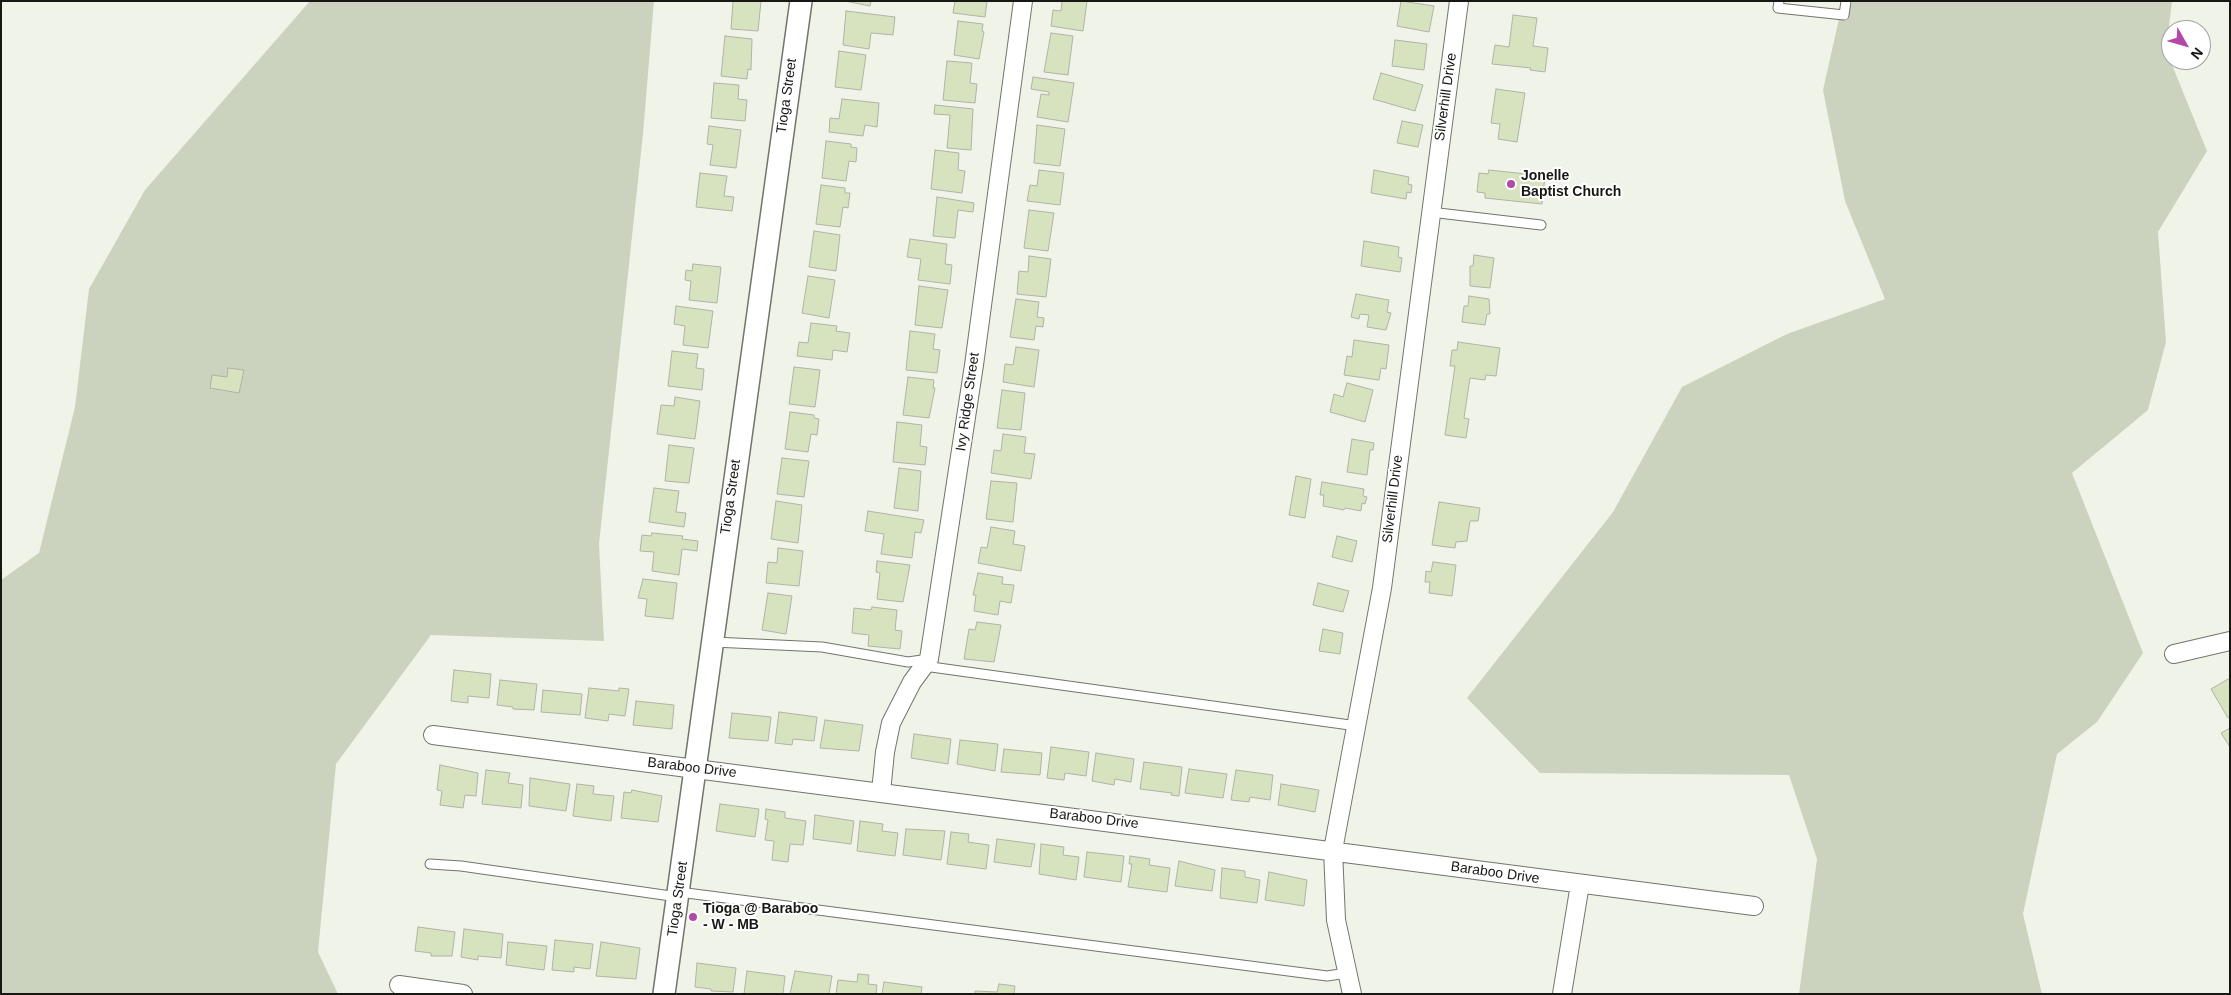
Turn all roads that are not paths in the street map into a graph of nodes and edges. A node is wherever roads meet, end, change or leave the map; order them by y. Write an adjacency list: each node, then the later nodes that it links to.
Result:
1 (801, 1): 9 (street, Tioga Street)
2 (1022, 1): 11 (street, Ivy Ridge Street)
3 (1459, 1): 6 (street, Silverhill Drive)
4 (1778, 1): 5 (lane)
5 (1846, 1)
6 (1430, 212): 7 (lane); 12 (street, Silverhill Drive)
7 (1541, 225)
8 (2230, 641): 10 (street)
9 (711, 642): 11 (lane); 14 (street, Tioga Street)
10 (2174, 654)
11 (926, 662): 12 (lane); 15 (street, Ivy Ridge Street)
12 (1358, 726): 16 (street, Silverhill Drive)
13 (432, 736): 14 (street, Baraboo Drive)
14 (696, 769): 15 (street, Baraboo Drive); 19 (street, Tioga Street)
15 (881, 792): 16 (street, Baraboo Drive)
16 (1333, 850): 18 (street, Baraboo Drive); 21 (street, Silverhill Drive)
17 (430, 864): 19 (lane)
18 (1580, 884): 20 (street, Baraboo Drive); 26 (street)
19 (678, 894): 21 (lane); 24 (street, Tioga Street)
20 (1754, 906)
21 (1347, 973): 25 (street, Silverhill Drive)
22 (399, 985): 23 (street)
23 (463, 994)
24 (664, 994)
25 (1352, 994)
26 (1562, 994)

